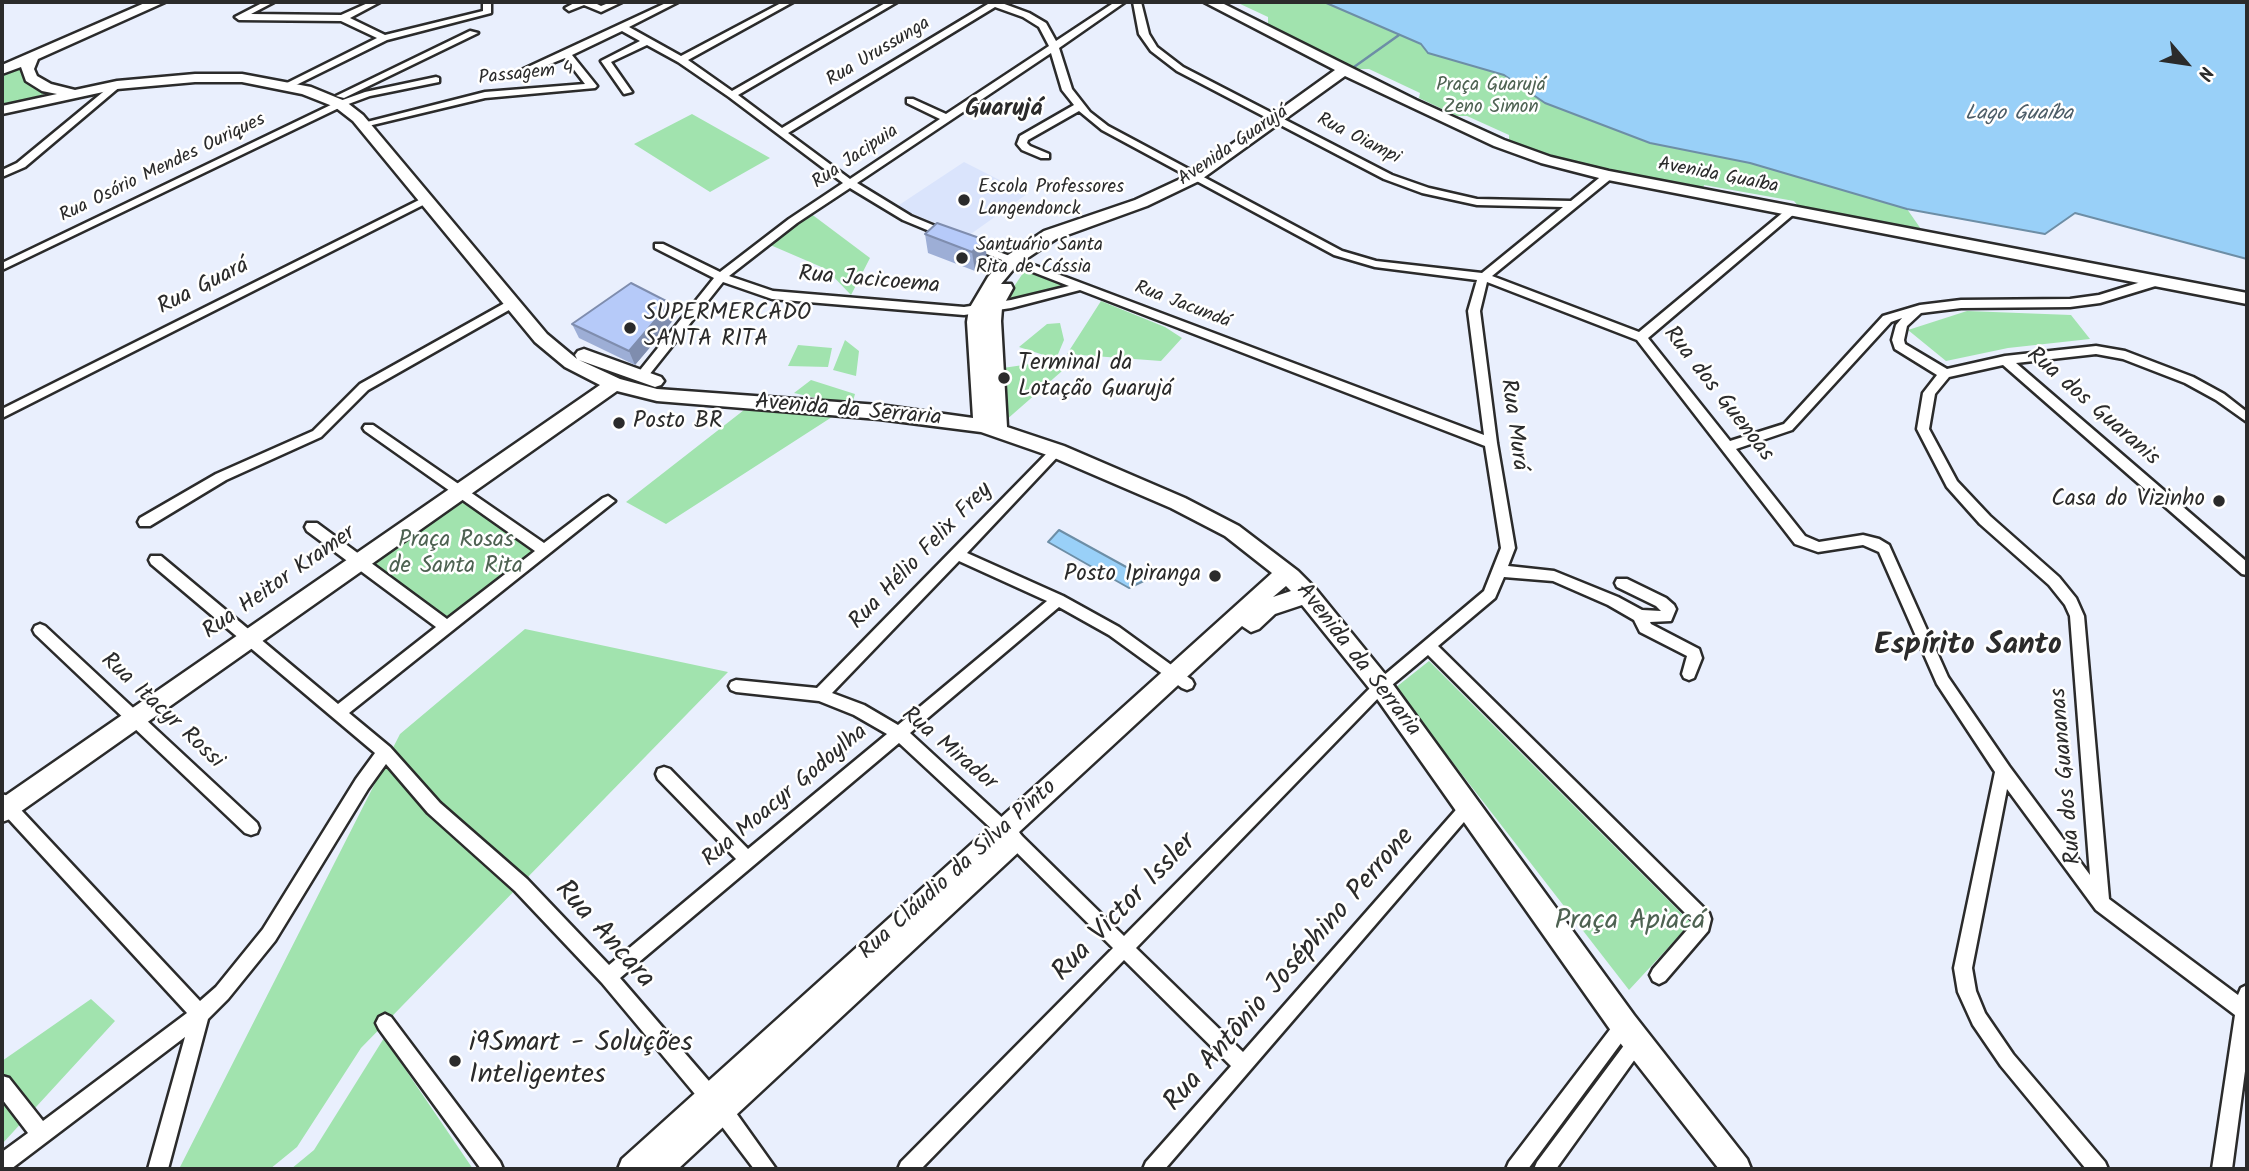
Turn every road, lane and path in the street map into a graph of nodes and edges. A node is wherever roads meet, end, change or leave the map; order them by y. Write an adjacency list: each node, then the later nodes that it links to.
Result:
1 (158, 2): 23 (street)
2 (270, 2): 16 (street)
3 (376, 2): 16 (street)
4 (487, 2): 19 (street)
5 (584, 2): 6 (street); 15 (street)
6 (618, 2)
7 (674, 2): 17 (street)
8 (685, 2): 17 (street)
9 (789, 2): 24 (street)
10 (893, 2): 33 (street)
11 (993, 2): 21 (street, Rua dos Guenoas); 41 (street, Rua Urussunga)
12 (1121, 2): 21 (street, Rua Jacipuia)
13 (1137, 2): 39 (street, Rua Oiampi)
14 (1210, 2): 26 (street, Avenida Guaíba)
15 (569, 8)
16 (343, 18): 19 (street)
17 (626, 29): 20 (street, Rua Jacundá); 22 (street, Passagem 4)
18 (472, 33): 35 (street)
19 (384, 38): 30 (street)
20 (647, 41): 24 (street, Rua Jacundá); 31 (street)
21 (1054, 47): 36 (street, Rua dos Guenoas); 38 (street, Rua Jacipuia)
22 (567, 54): 27 (street); 40 (street, Passagem 4)
23 (32, 57): 25 (street); 32 (street)
24 (681, 60): 33 (street, Rua Jacundá)
25 (2, 70)
26 (1348, 72): 39 (street, Avenida Guarujá); 44 (street, Avenida Guaíba)
27 (520, 74)
28 (436, 80): 35 (street)
29 (117, 85): 30 (street, Avenida da Serraria); 32 (street, Avenida da Serraria); 43 (street)
30 (290, 85): 35 (street, Avenida da Serraria)
31 (626, 92)
32 (45, 94): 37 (street, Avenida da Serraria)
33 (732, 95): 41 (street, Rua Jacundá)
34 (911, 101): 38 (street)
35 (336, 102): 40 (street, Avenida da Serraria); 52 (street, Rua Osório Mendes Ouriques)
36 (1080, 106): 42 (street); 45 (street, Rua dos Guenoas)
37 (2, 110)
38 (946, 118): 46 (street, Rua Jacipuia)
39 (1282, 121): 45 (street, Avenida Guarujá); 48 (street, Rua Oiampi)
40 (363, 124): 47 (street, Avenida da Serraria)
41 (781, 134): 46 (street, Rua Jacundá)
42 (1045, 156)
43 (2, 174)
44 (1608, 176): 48 (street); 49 (street, Avenida Guaíba)
45 (1200, 181): 51 (street, Avenida Guarujá); 54 (street, Rua dos Guenoas)
46 (849, 183): 51 (street, Rua Jacundá); 53 (street, Rua Jacipuia)
47 (425, 200): 58 (street, Avenida da Serraria); 66 (street, Rua Guará)
48 (1573, 204): 54 (street)
49 (1790, 212): 55 (street, Avenida Guaíba); 61 (street)
50 (659, 246): 53 (street, Rua Jacicoema)
51 (1017, 263): 56 (street, Rua Jacundá); 59 (street, Avenida Guarujá)
52 (2, 267)
53 (721, 277): 59 (street, Rua Jacicoema); 64 (street, Rua Jacipuia)
54 (1484, 277): 61 (street, Rua dos Guenoas); 70 (street, Rua Murá)
55 (2158, 281): 57 (street, Avenida Guaíba); 60 (street)
56 (1083, 286): 59 (street, Rua Jacicoema); 70 (street, Rua Jacundá)
57 (2247, 299)
58 (512, 303): 64 (street, Avenida da Serraria); 75 (street)
59 (986, 308): 69 (street, Avenida Guarujá)
60 (1920, 309): 63 (street); 71 (street)
61 (1640, 337): 71 (street, Rua dos Guenoas)
62 (2005, 360): 63 (street); 67 (street); 82 (street, Rua dos Guaranis)
63 (1945, 374): 108 (street, Rua dos Guananas)
64 (622, 378): 65 (street, Avenida da Serraria); 65 (street, Avenida da Serraria); 73 (street, Rua Heitor Kramer)
65 (661, 389): 69 (street, Avenida da Serraria)
66 (2, 414)
67 (2247, 418)
68 (369, 428): 73 (street)
69 (991, 428): 72 (street, Avenida da Serraria)
70 (1490, 443): 81 (street, Rua Murá)
71 (1727, 447): 101 (street, Rua dos Guenoas)
72 (1057, 451): 78 (street, Rua Hélio Felix Frey); 83 (street, Avenida da Serraria)
73 (460, 491): 77 (street); 80 (street, Rua Heitor Kramer)
74 (608, 501): 77 (street)
75 (145, 523)
76 (312, 527): 80 (street)
77 (545, 551): 88 (street)
78 (956, 554): 86 (street); 96 (street, Rua Hélio Felix Frey)
79 (156, 560): 90 (street, Rua Ancara)
80 (359, 561): 88 (street); 90 (street, Rua Heitor Kramer)
81 (1499, 570): 87 (street); 91 (street, Rua Murá)
82 (2247, 570)
83 (1286, 573): 85 (street, Avenida da Serraria); 93 (street, Rua Cláudio da Silva Pinto)
84 (1622, 583): 87 (street)
85 (1308, 594): 93 (street, Rua Cláudio da Silva Pinto); 95 (street, Avenida da Serraria)
86 (1058, 600): 93 (street); 99 (street, Rua Moacyr Godoylha)
87 (1640, 616): 92 (street)
88 (447, 627): 97 (street)
89 (40, 630): 98 (street, Rua Itacyr Rossi)
90 (248, 638): 97 (street, Rua Ancara); 98 (street, Rua Heitor Kramer)
91 (1429, 647): 95 (street, Rua Murá); 110 (street)
92 (1689, 674)
93 (1181, 679): 106 (street, Rua Cláudio da Silva Pinto)
94 (736, 686): 96 (street, Rua Mirador)
95 (1381, 686): 104 (street, Avenida da Serraria); 109 (street, Rua Victor Issler)
96 (820, 695): 99 (street, Rua Mirador)
97 (337, 713): 100 (street, Rua Ancara)
98 (135, 717): 103 (street, Rua Heitor Kramer); 105 (street, Rua Itacyr Rossi)
99 (899, 733): 106 (street, Rua Mirador); 107 (street, Rua Moacyr Godoylha)
100 (385, 752): 111 (street, Rua Ancara); 113 (street)
101 (2003, 771): 108 (street, Rua dos Guenoas); 131 (street)
102 (664, 774): 107 (street)
103 (4, 806): 113 (street)
104 (1468, 808): 115 (street, Avenida da Serraria); 116 (street, Rua Antônio Joséphino Perrone)
105 (251, 828)
106 (1010, 835): 109 (street, Rua Mirador); 118 (street, Rua Cláudio da Silva Pinto)
107 (747, 859): 111 (street, Rua Moacyr Godoylha)
108 (2102, 904): 112 (street, Rua dos Guenoas)
109 (1125, 947): 116 (street, Rua Mirador); 126 (street, Rua Victor Issler)
110 (1659, 975)
111 (608, 977): 118 (street, Rua Ancara)
112 (2246, 1007): 132 (street)
113 (200, 1014): 119 (street); 121 (street)
114 (385, 1023): 122 (street)
115 (1631, 1034): 128 (street); 129 (street); 130 (street, Avenida da Serraria)
116 (1243, 1065): 127 (street, Rua Antônio Joséphino Perrone)
117 (2, 1085): 119 (street)
118 (715, 1104): 123 (street, Rua Cláudio da Silva Pinto); 124 (street, Rua Cláudio da Silva Pinto); 125 (street, Rua Ancara)
119 (42, 1135): 120 (street)
120 (2, 1164)
121 (158, 1169)
122 (493, 1169)
123 (632, 1169)
124 (657, 1169)
125 (766, 1169)
126 (908, 1169)
127 (1153, 1169)
128 (1516, 1169)
129 (1544, 1169)
130 (1737, 1169)
131 (2098, 1169)
132 (2222, 1169)

